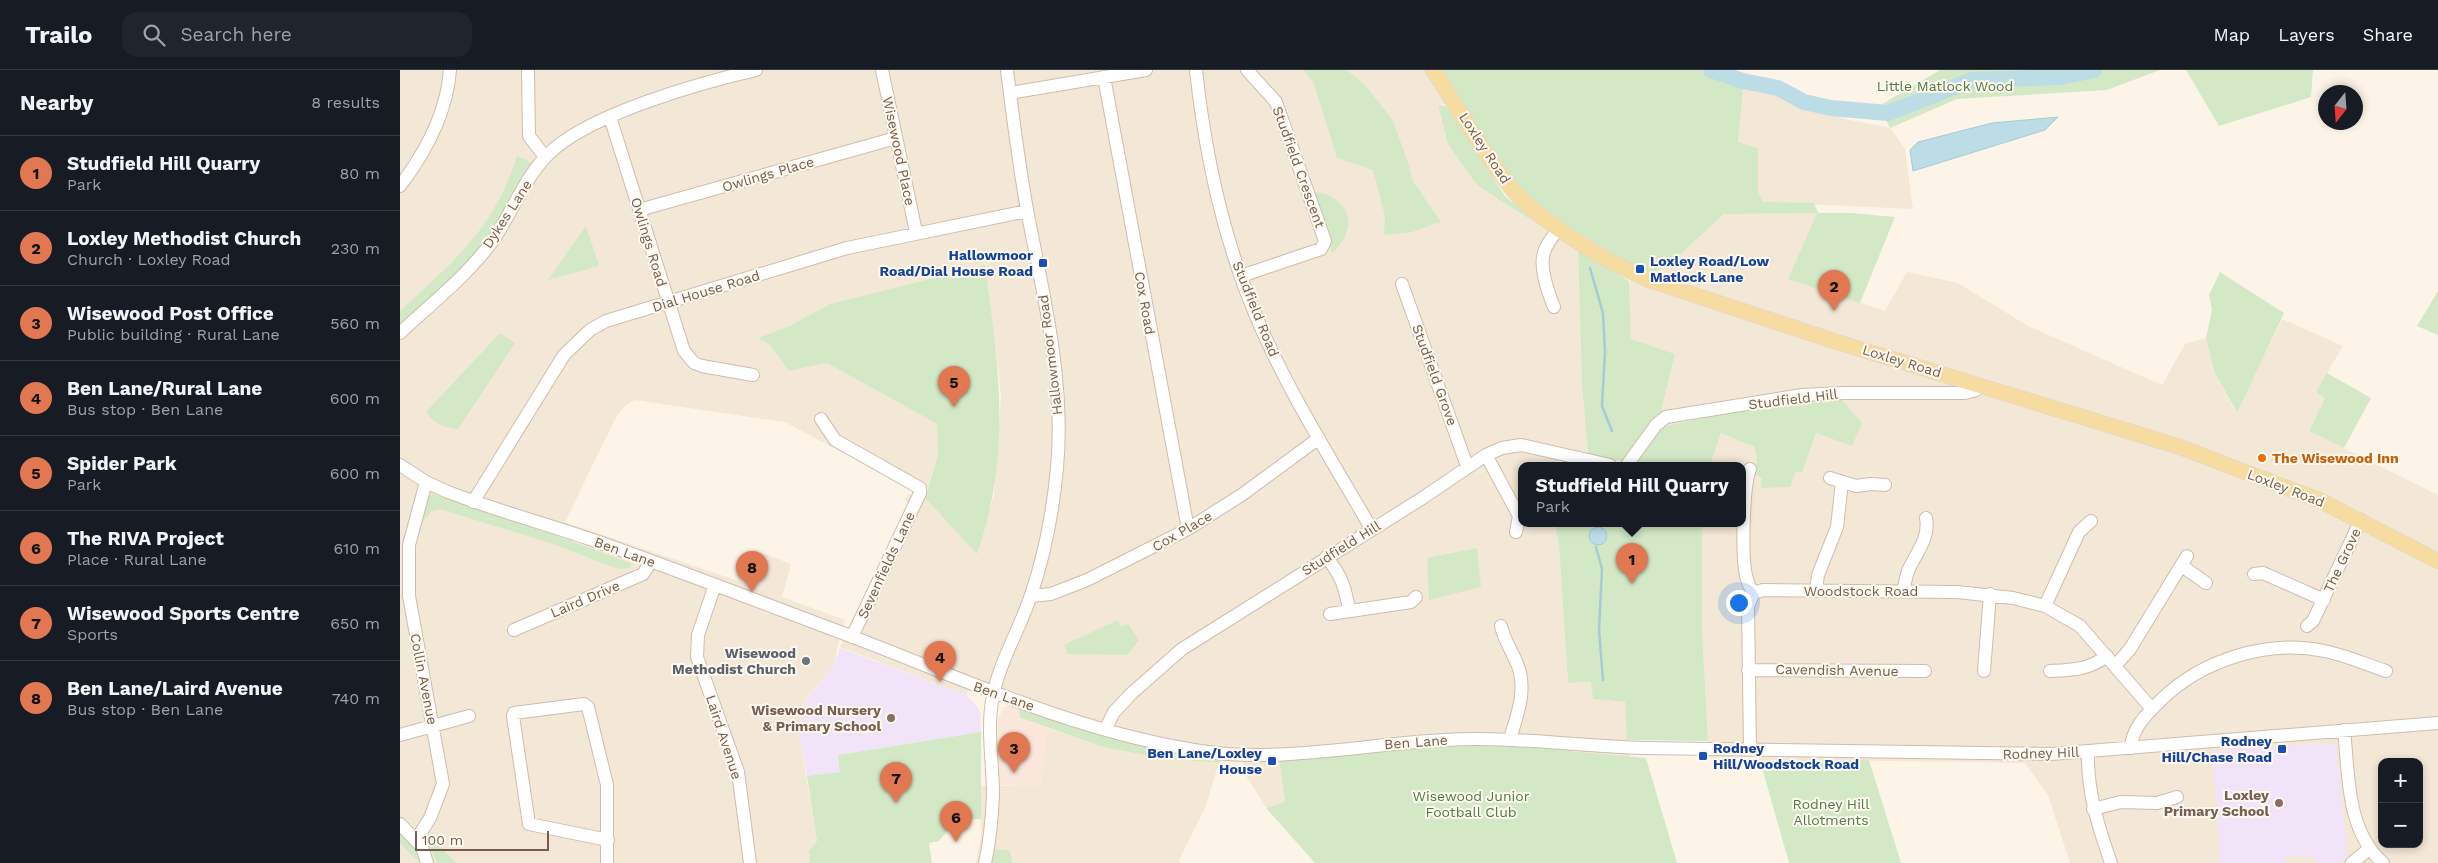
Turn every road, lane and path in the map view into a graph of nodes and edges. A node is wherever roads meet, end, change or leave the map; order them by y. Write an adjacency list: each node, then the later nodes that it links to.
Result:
1 (450, 70): 15 (street)
2 (528, 70): 14 (street)
3 (756, 70): 12 (street, Dykes Lane)
4 (882, 70): 13 (street, Wisewood Place)
5 (1007, 70): 11 (street, Hallowmoor Road)
6 (1146, 70): 10 (street)
7 (1196, 70): 20 (street, Studfield Road)
8 (1247, 70): 20 (street, Studfield Crescent)
9 (1433, 70): 18 (main road, Loxley Road)
10 (1104, 77): 11 (street); 44 (street, Cox Road)
11 (1010, 93): 17 (street, Hallowmoor Road)
12 (610, 117): 14 (street, Dykes Lane); 16 (street, Owlings Road)
13 (896, 138): 16 (street, Owlings Place); 19 (street, Wisewood Place)
14 (545, 157): 24 (street, Dykes Lane)
15 (400, 186)
16 (640, 210): 22 (street, Owlings Road)
17 (1027, 211): 19 (street, Dial House Road); 57 (street, Hallowmoor Road)
18 (1560, 228): 23 (street); 26 (main road, Loxley Road)
19 (916, 232): 22 (street, Dial House Road)
20 (1241, 276): 28 (street, Studfield Road)
21 (1402, 284): 33 (street, Studfield Grove)
22 (668, 302): 25 (street, Owlings Road); 37 (street, Dial House Road)
23 (1554, 307)
24 (400, 333)
25 (753, 375)
26 (1981, 386): 31 (street, Studfield Hill); 40 (main road, Loxley Road)
27 (821, 419): 66 (street, Sevenfields Lane)
28 (1319, 438): 43 (street, Studfield Road); 44 (street, Cox Place)
29 (1486, 455): 30 (street, Studfield Hill); 33 (street, Studfield Hill); 38 (street)
30 (1597, 462)
31 (1629, 462)
32 (400, 465): 35 (street, Ben Lane)
33 (1468, 466): 43 (street, Studfield Hill)
34 (1751, 477): 55 (street)
35 (426, 482): 37 (street, Ben Lane); 49 (street, Collin Avenue)
36 (1886, 485): 53 (street)
37 (473, 502): 48 (street, Ben Lane)
38 (1518, 514)
39 (1926, 518): 54 (street)
40 (2361, 520): 47 (main road, Loxley Road); 59 (street, The Grove)
41 (1518, 521): 45 (street)
42 (2090, 521): 60 (street)
43 (1371, 528): 46 (street, Studfield Hill)
44 (1188, 529): 57 (street, Cox Place)
45 (1516, 532)
46 (1326, 557): 61 (street); 78 (street, Studfield Hill)
47 (2438, 561)
48 (651, 562): 52 (street, Ben Lane); 65 (street, Laird Drive)
49 (404, 568): 77 (street, Collin Avenue)
50 (2254, 574): 59 (street, The Grove)
51 (2206, 583): 67 (street)
52 (715, 585): 66 (street, Ben Lane); 94 (street, Laird Avenue)
53 (1816, 590): 54 (street, Woodstock Road); 55 (street, Woodstock Road)
54 (1903, 591): 56 (street, Woodstock Road)
55 (1754, 593): 68 (street)
56 (1990, 594): 60 (street, Woodstock Road); 69 (street)
57 (1031, 596): 73 (street, Hallowmoor Road)
58 (1416, 597): 61 (street)
59 (2324, 600): 64 (street, The Grove)
60 (2045, 606): 67 (street, Woodstock Road)
61 (1349, 611): 62 (street)
62 (1330, 614)
63 (1501, 626): 81 (street)
64 (2307, 626)
65 (514, 630)
66 (852, 637): 73 (street, Ben Lane)
67 (2111, 661): 71 (street); 74 (street, Woodstock Road)
68 (1748, 670): 70 (street, Cavendish Avenue); 84 (street)
69 (1984, 670)
70 (1925, 671)
71 (2050, 671)
72 (2386, 671): 74 (street)
73 (994, 693): 78 (street, Ben Lane); 95 (street, Hallowmoor Road)
74 (2152, 709): 83 (street)
75 (469, 716): 77 (street)
76 (2438, 723): 79 (street, Rodney Hill)
77 (433, 725): 80 (street); 89 (street, Collin Avenue)
78 (1106, 728): 81 (street, Ben Lane)
79 (2344, 730): 83 (street, Rodney Hill); 91 (street)
80 (400, 735)
81 (1510, 739): 82 (street, Ben Lane)
82 (1643, 748): 84 (street, Rodney Hill)
83 (2131, 748): 85 (street, Rodney Hill)
84 (1750, 749): 85 (street, Rodney Hill)
85 (2088, 752): 87 (street)
86 (2177, 797): 87 (street)
87 (2093, 809): 96 (street)
88 (400, 824): 89 (street)
89 (416, 840): 92 (street)
90 (608, 840): 90 (street); 93 (street)
91 (2369, 849): 97 (street); 98 (street)
92 (427, 863)
93 (607, 863)
94 (750, 863)
95 (985, 863)
96 (2111, 863)
97 (2352, 863)
98 (2383, 863)

